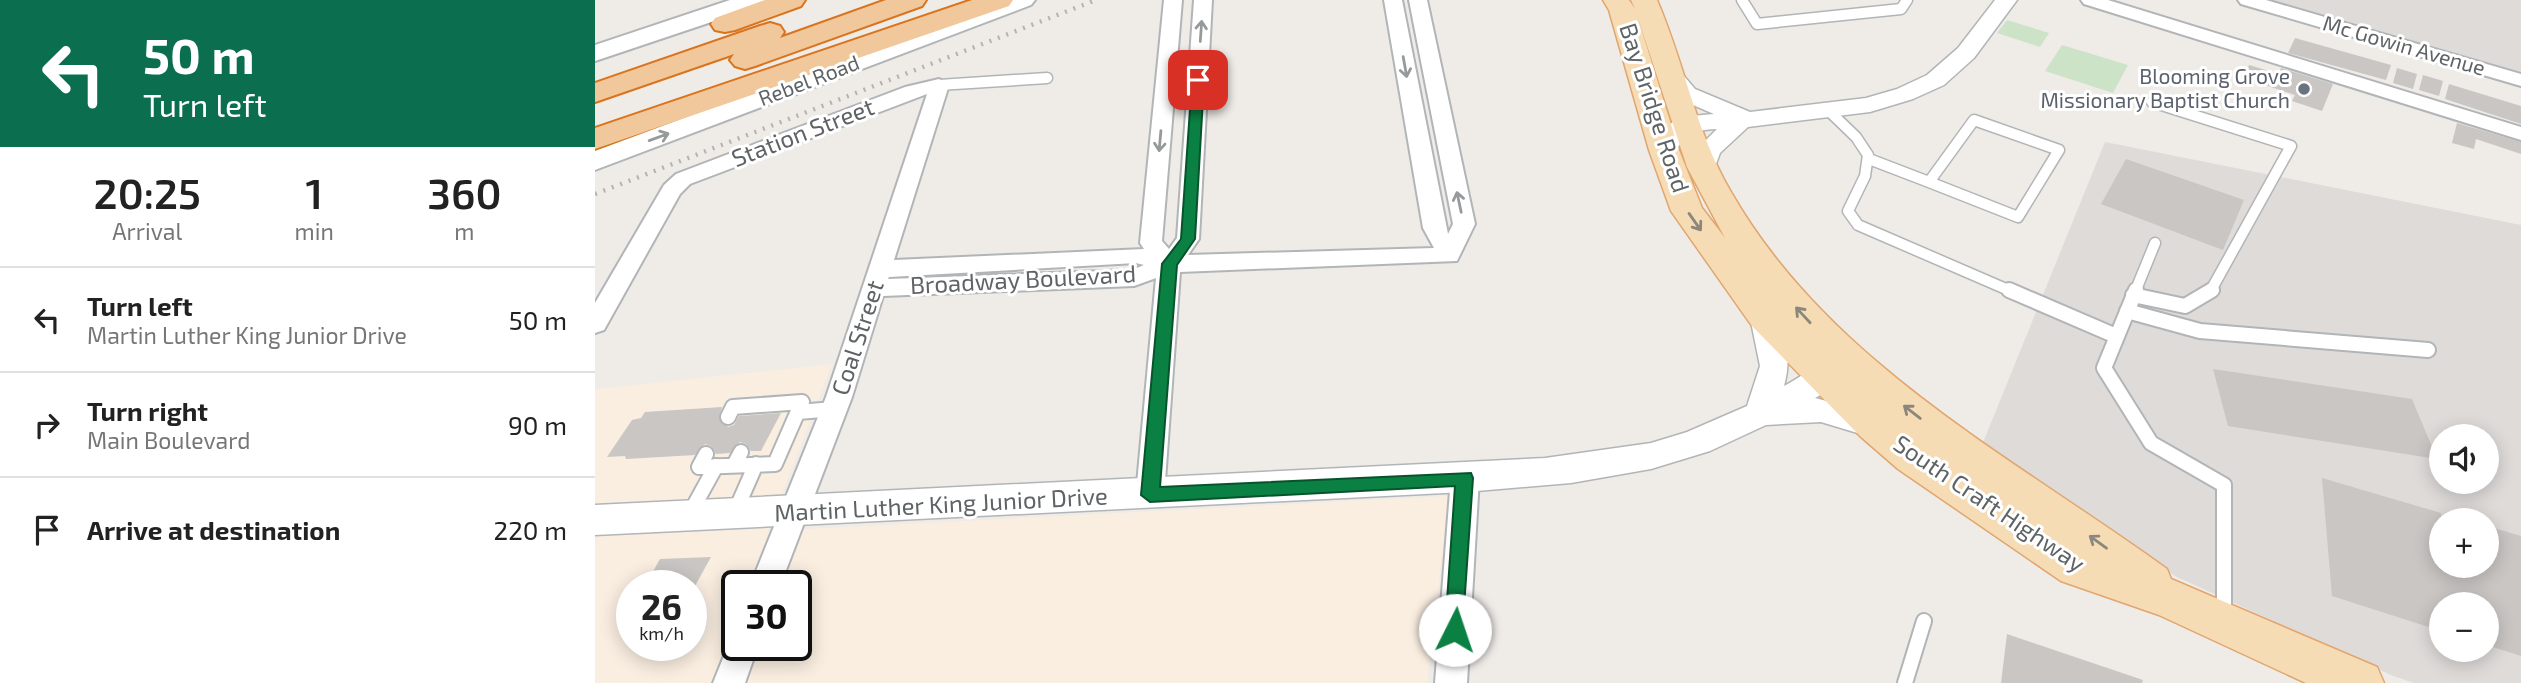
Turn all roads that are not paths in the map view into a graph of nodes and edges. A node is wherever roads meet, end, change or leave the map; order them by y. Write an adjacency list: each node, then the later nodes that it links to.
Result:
1 (754, 0): 21 (main road)
2 (791, 0): 22 (highway)
3 (861, 0): 27 (highway)
4 (912, 0): 30 (highway)
5 (999, 0): 34 (highway)
6 (1023, 0): 37 (main road, Rebel Road, one-way to 6)
7 (1173, 0): 42 (street, one-way to 42)
8 (1203, 0): 42 (street, one-way to 8)
9 (1393, 0): 41 (street, one-way to 41)
10 (1418, 0): 41 (street, one-way to 10)
11 (1616, 0): 20 (main road, Bay Bridge Road)
12 (1644, 0): 23 (main road, Bay Bridge Road)
13 (1742, 0): 19 (lane)
14 (1892, 0): 19 (lane)
15 (1907, 0): 19 (lane)
16 (2006, 0): 29 (street)
17 (2090, 0): 33 (street)
18 (2247, 0): 25 (street, Mc Gowin Avenue)
19 (1901, 9)
20 (1628, 29): 32 (main road); 35 (main road, Bay Bridge Road)
21 (595, 52)
22 (595, 71)
23 (1670, 74): 31 (street); 32 (main road, Bay Bridge Road)
24 (1047, 78): 26 (lane)
25 (2521, 80)
26 (939, 85): 43 (street, Coal Street); 47 (street, Station Street)
27 (595, 93)
28 (2152, 102): 44 (lane)
29 (1828, 110): 31 (street); 36 (lane)
30 (595, 113)
31 (1743, 118): 32 (street); 38 (street)
32 (1687, 124): 35 (street); 38 (main road, Bay Bridge Road)
33 (2521, 134)
34 (595, 139)
35 (1664, 150): 46 (main road, Bay Bridge Road, one-way to 46)
36 (1869, 159): 39 (lane); 48 (lane)
37 (595, 161)
38 (1703, 169): 50 (main road, Bay Bridge Road, one-way to 38)
39 (1929, 183): 39 (lane)
40 (2155, 243): 44 (lane)
41 (1449, 255): 42 (street, Broadway Boulevard)
42 (1170, 264): 43 (street, Broadway Boulevard); 60 (street)
43 (877, 278): 51 (street, Coal Street)
44 (2133, 295): 45 (lane)
45 (2127, 311): 48 (lane); 49 (lane)
46 (1765, 317): 50 (main road, Bay Bridge Road); 53 (street)
47 (595, 324)
48 (2116, 336): 68 (lane)
49 (2428, 350)
50 (1838, 371): 53 (street, Martin Luther King Junior Drive); 55 (main road, South Craft Highway); 66 (main road, South Craft Highway, one-way to 50)
51 (834, 409): 52 (lane); 61 (street, Coal Street)
52 (798, 412): 54 (lane); 57 (lane)
53 (1760, 413): 55 (street); 59 (street, Martin Luther King Junior Drive)
54 (728, 417)
55 (1874, 425): 66 (main road, South Craft Highway)
56 (706, 454): 58 (lane)
57 (756, 464): 58 (lane); 62 (lane)
58 (716, 466): 63 (lane)
59 (1465, 478): 60 (street, Martin Luther King Junior Drive); 71 (street)
60 (1150, 495): 61 (street, Martin Luther King Junior Drive)
61 (793, 513): 62 (street, Martin Luther King Junior Drive); 65 (street, Coal Street)
62 (733, 515): 63 (street, Martin Luther King Junior Drive)
63 (688, 517): 64 (street, Martin Luther King Junior Drive)
64 (595, 520)
65 (771, 570)
66 (2171, 599): 68 (main road, South Craft Highway)
67 (1924, 621): 72 (lane)
68 (2224, 625): 73 (main road, South Craft Highway)
69 (737, 661): 70 (street)
70 (729, 683)
71 (1451, 683)
72 (1905, 683)
73 (2360, 683)

